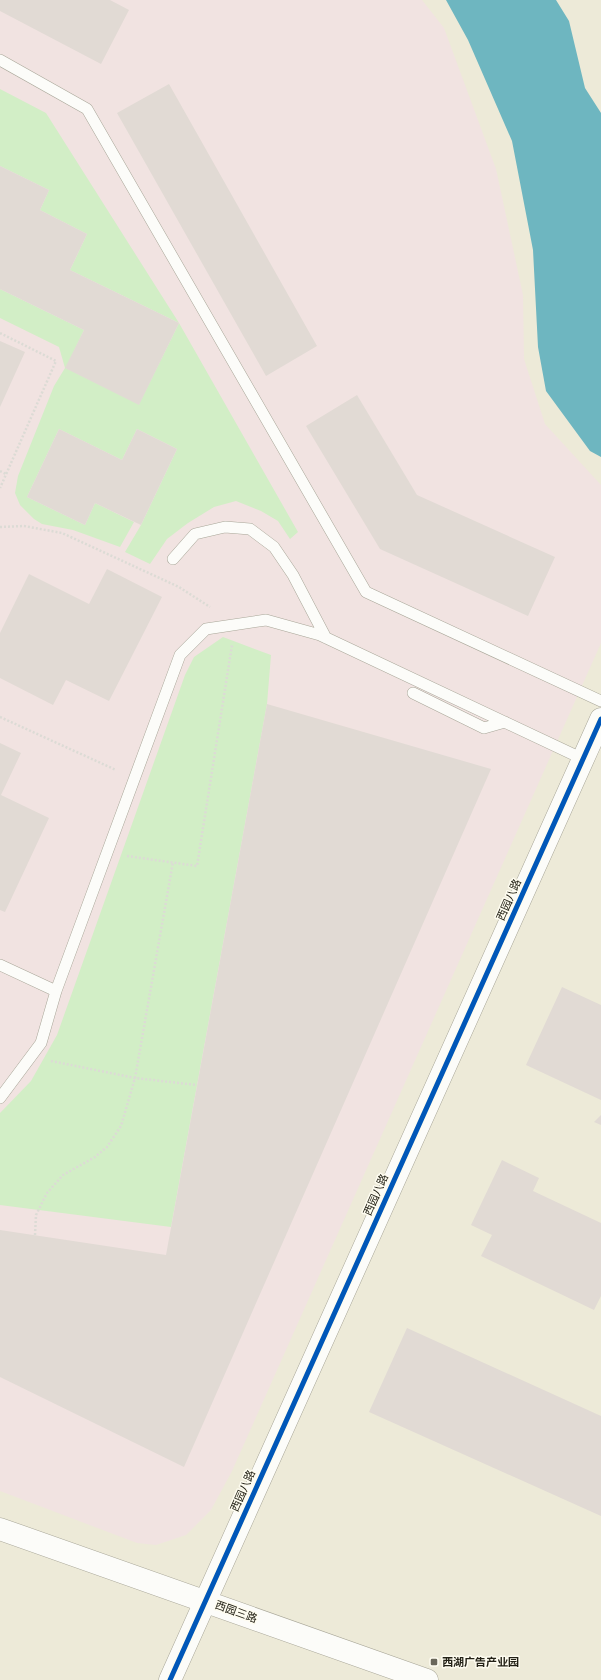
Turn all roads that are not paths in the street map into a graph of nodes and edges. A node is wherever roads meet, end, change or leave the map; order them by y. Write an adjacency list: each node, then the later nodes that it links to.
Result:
1 (0, 60): 5 (lane)
2 (173, 559): 3 (lane)
3 (326, 638): 7 (lane); 10 (lane)
4 (413, 693): 7 (lane)
5 (601, 701)
6 (601, 719): 8 (street, 西园八路)
7 (505, 722): 8 (lane)
8 (583, 759): 13 (street, 西园八路)
9 (0, 965): 10 (lane)
10 (56, 991): 11 (lane)
11 (0, 1098)
12 (0, 1529): 13 (street, 西园三路)
13 (205, 1600): 14 (street, 西园八路); 15 (street, 西园三路)
14 (170, 1680)
15 (427, 1680)

